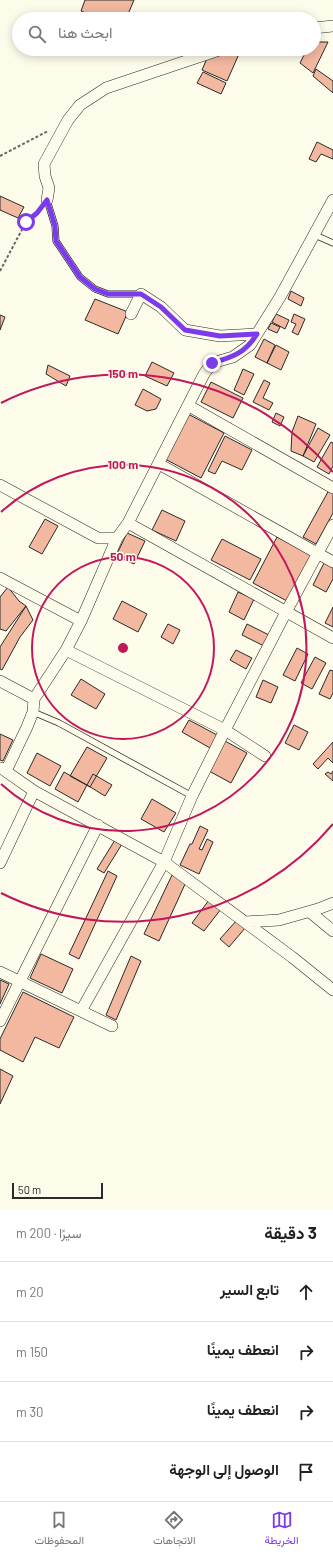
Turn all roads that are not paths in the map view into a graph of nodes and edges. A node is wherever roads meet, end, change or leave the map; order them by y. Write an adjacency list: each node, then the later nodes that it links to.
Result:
1 (333, 26): 2 (street)
2 (321, 27)
3 (201, 56): 4 (street)
4 (47, 200): 8 (lane)
5 (333, 200): 6 (street)
6 (315, 234): 7 (lane); 10 (street)
7 (333, 243)
8 (141, 294): 9 (street); 10 (street)
9 (131, 314)
10 (257, 334): 11 (street)
11 (189, 406): 12 (street); 14 (street)
12 (159, 464): 15 (street); 18 (street)
13 (0, 485): 17 (street)
14 (333, 488)
15 (128, 523): 17 (street); 21 (street)
16 (333, 525): 18 (street)
17 (117, 538): 22 (street)
18 (317, 554): 19 (street); 21 (street)
19 (333, 562)
20 (0, 578): 22 (street)
21 (286, 612): 23 (street); 28 (street)
22 (81, 621): 24 (street)
23 (333, 638)
24 (66, 650): 26 (street); 28 (street)
25 (0, 681): 26 (street)
26 (34, 699): 27 (street)
27 (33, 712): 30 (street); 32 (lane)
28 (225, 730): 29 (street); 32 (street)
29 (265, 756)
30 (3, 769): 31 (street)
31 (34, 791): 33 (street); 35 (street)
32 (192, 796): 34 (street)
33 (98, 825): 34 (street); 41 (street)
34 (164, 862): 38 (street); 43 (street)
35 (0, 863)
36 (333, 903): 37 (street)
37 (310, 912): 38 (street); 39 (street)
38 (245, 922): 42 (street)
39 (333, 930)
40 (0, 972): 41 (street)
41 (19, 981): 43 (street); 44 (street)
42 (333, 990)
43 (80, 1011): 45 (street)
44 (0, 1021)
45 (112, 1026)

